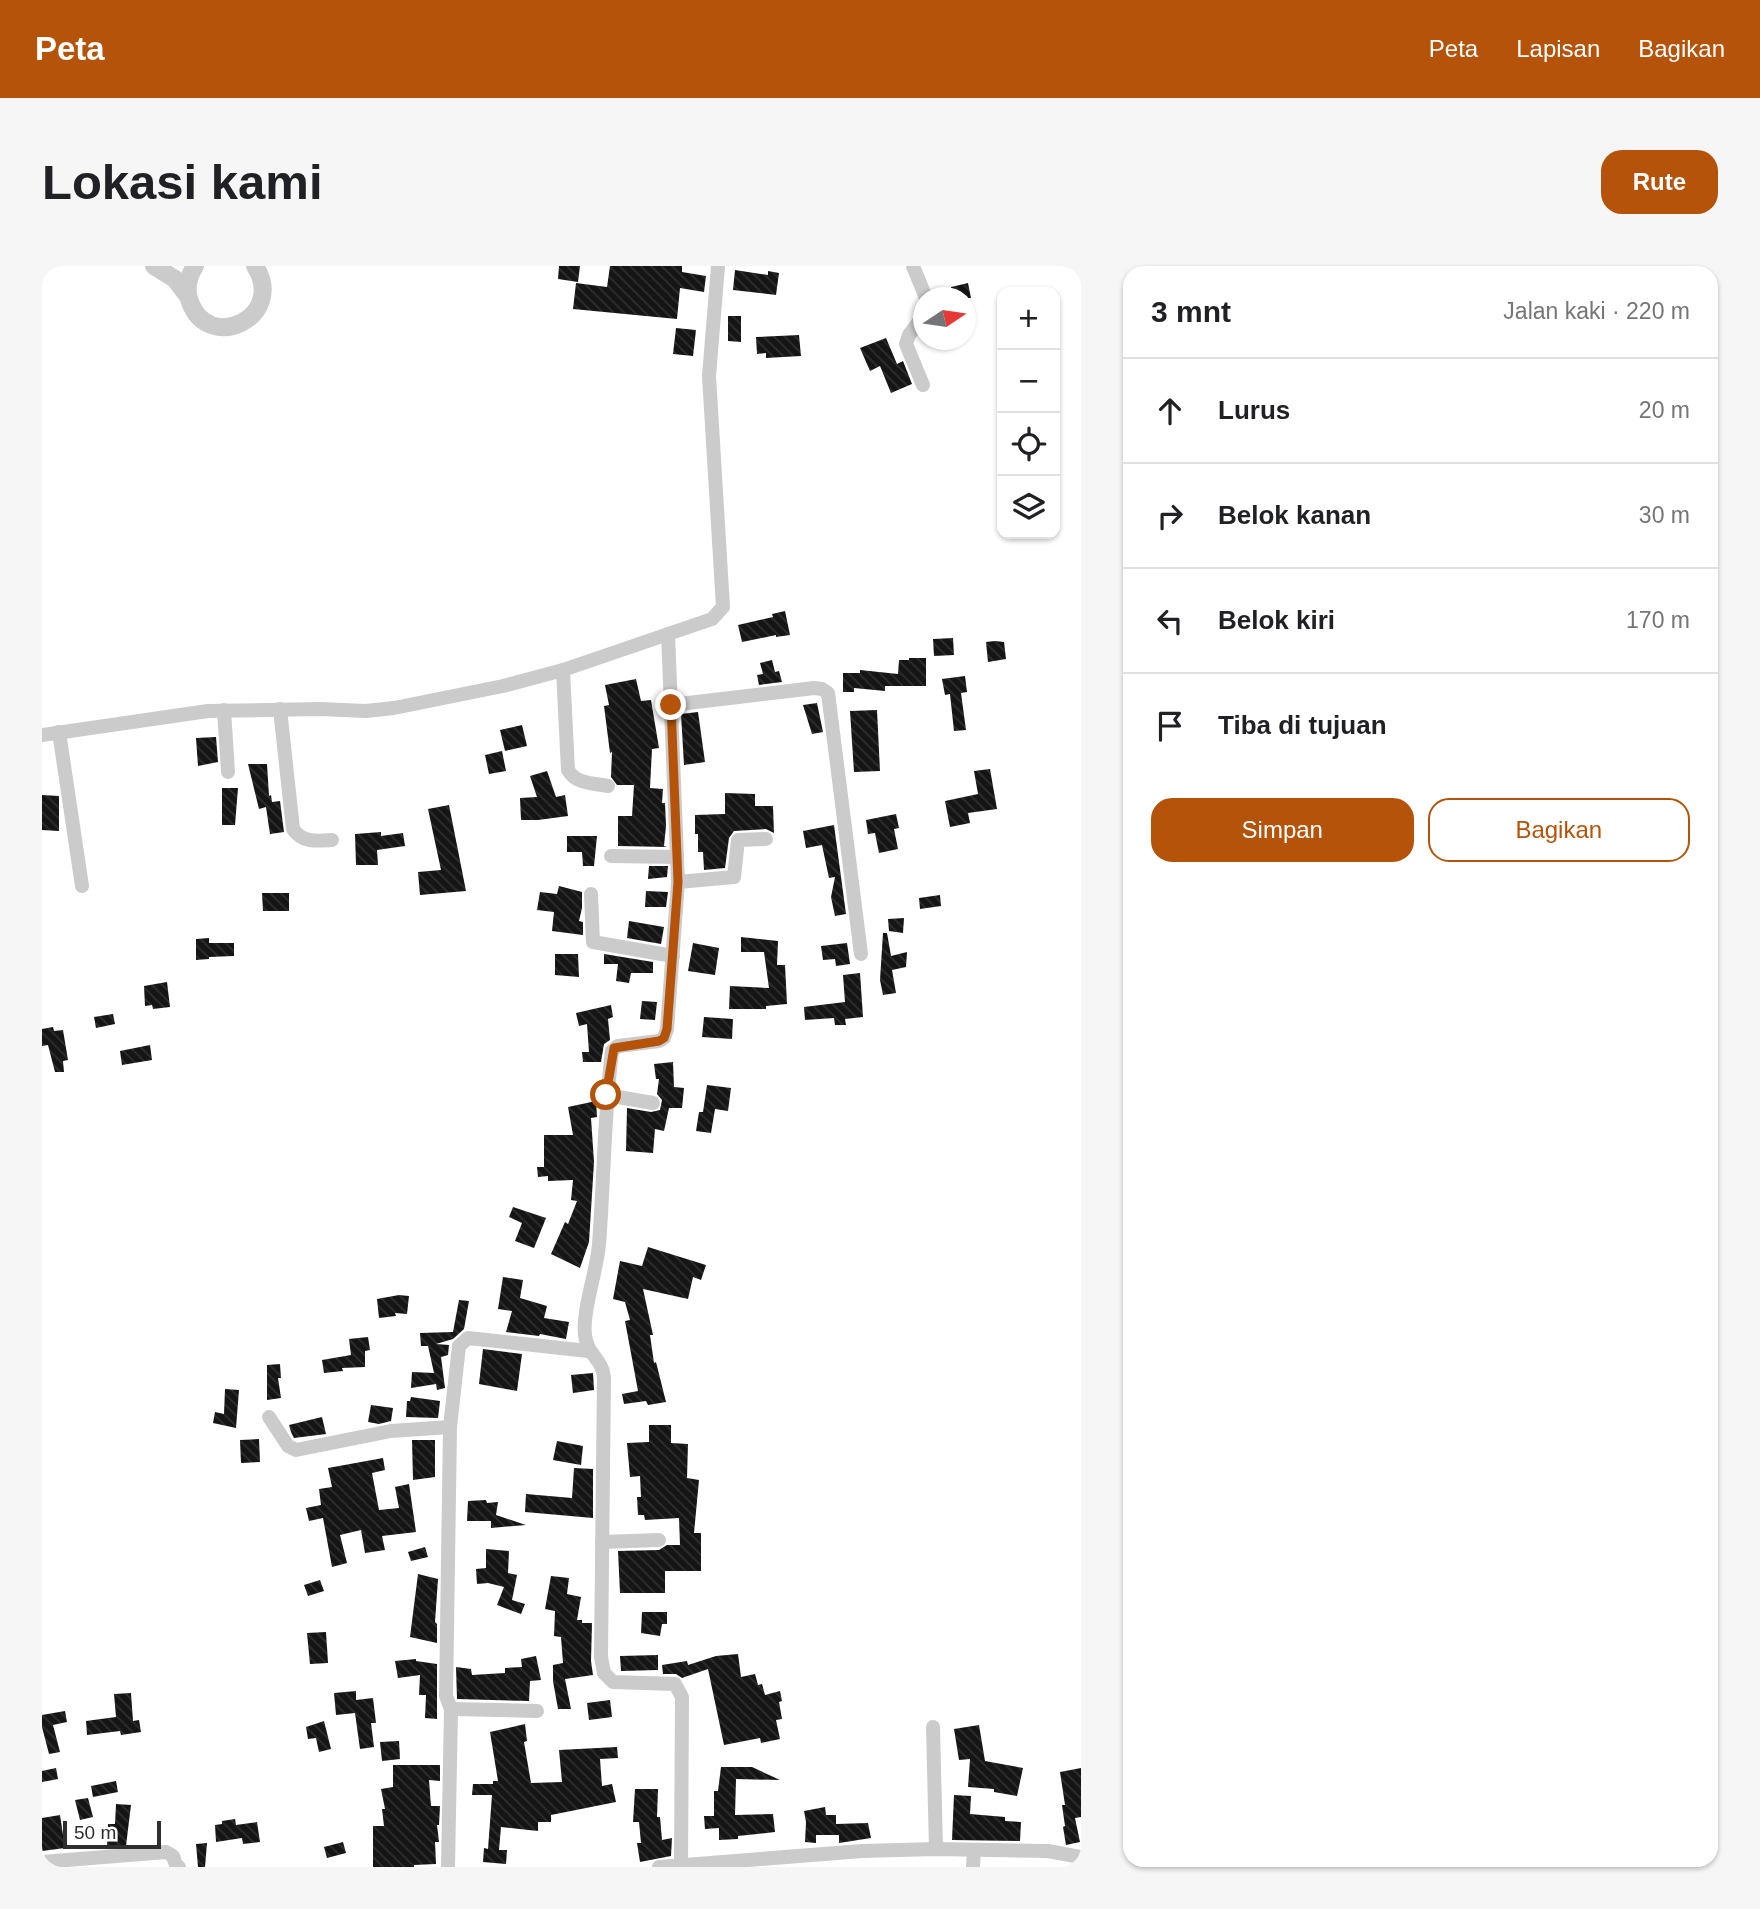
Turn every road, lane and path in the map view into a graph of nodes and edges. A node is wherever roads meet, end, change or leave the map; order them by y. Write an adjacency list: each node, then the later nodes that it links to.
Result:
1 (154, 266): 7 (street)
2 (195, 266): 7 (street)
3 (718, 266): 10 (street)
4 (913, 266): 6 (street)
5 (258, 268): 7 (street)
6 (922, 287)
7 (187, 295)
8 (913, 330): 9 (street)
9 (923, 385)
10 (668, 635): 11 (street); 12 (street)
11 (563, 670): 13 (street); 18 (street)
12 (671, 705): 22 (street); 26 (street)
13 (280, 709): 14 (street); 20 (street)
14 (224, 710): 15 (street); 17 (street)
15 (59, 732): 16 (street); 24 (street)
16 (42, 735)
17 (228, 772)
18 (608, 786)
19 (766, 839): 23 (street)
20 (332, 840)
21 (611, 856): 22 (street)
22 (677, 857): 23 (street)
23 (678, 882): 27 (street)
24 (82, 886)
25 (591, 894): 27 (street)
26 (861, 954)
27 (673, 956): 28 (street)
28 (606, 1095): 29 (street); 30 (street)
29 (653, 1103)
30 (589, 1351): 32 (street); 34 (street)
31 (269, 1417): 32 (street)
32 (450, 1426): 35 (street)
33 (659, 1541): 34 (street)
34 (602, 1542): 43 (street)
35 (451, 1709): 36 (street); 45 (street)
36 (537, 1711)
37 (933, 1727): 38 (street)
38 (936, 1849): 39 (street); 40 (street)
39 (974, 1850): 41 (street); 48 (street)
40 (862, 1851): 43 (street); 47 (street)
41 (1081, 1857)
42 (42, 1862): 44 (street)
43 (681, 1866): 46 (street)
44 (179, 1867)
45 (447, 1867)
46 (659, 1867)
47 (856, 1867)
48 (973, 1867)

